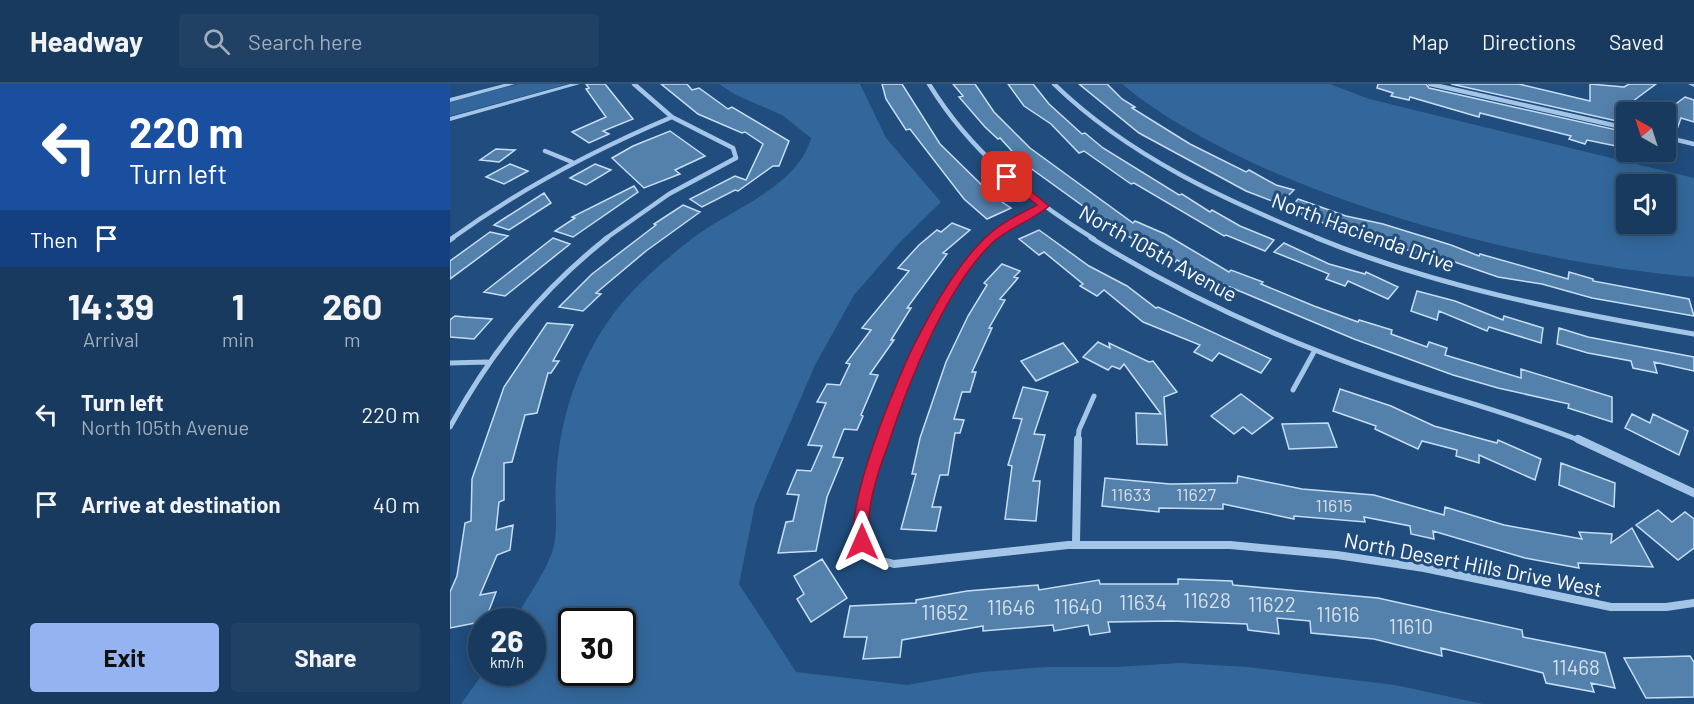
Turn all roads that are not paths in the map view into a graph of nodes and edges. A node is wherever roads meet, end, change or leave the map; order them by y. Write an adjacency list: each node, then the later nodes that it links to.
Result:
1 (512, 84): 7 (street)
2 (577, 84): 9 (street)
3 (634, 84): 8 (street)
4 (929, 84): 15 (street, North 105th Avenue)
5 (1054, 84): 17 (street, North Hacienda Drive)
6 (1430, 84): 10 (street)
7 (450, 100)
8 (672, 117): 14 (street); 19 (street)
9 (450, 119)
10 (1616, 126)
11 (1676, 140): 12 (street)
12 (1694, 144)
13 (545, 151): 14 (street)
14 (572, 162): 16 (street)
15 (1044, 206): 18 (street, North 105th Avenue); 25 (street, North Desert Hills Drive West)
16 (450, 240)
17 (1694, 334)
18 (1315, 350): 21 (street); 24 (street, North 105th Avenue)
19 (487, 362): 20 (street); 23 (street)
20 (450, 363)
21 (1293, 390)
22 (1094, 396): 25 (street)
23 (450, 426)
24 (1694, 493)
25 (1076, 543): 26 (street, North Desert Hills Drive West)
26 (1694, 603)

